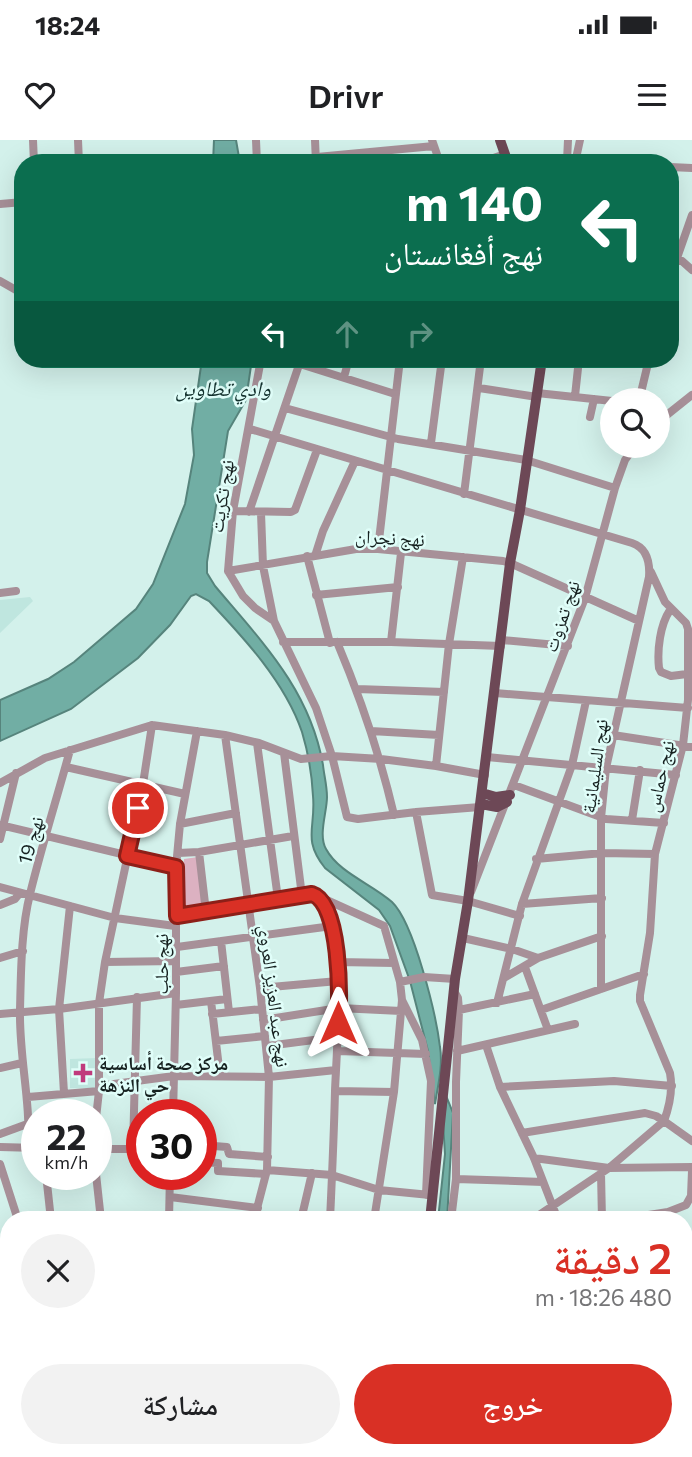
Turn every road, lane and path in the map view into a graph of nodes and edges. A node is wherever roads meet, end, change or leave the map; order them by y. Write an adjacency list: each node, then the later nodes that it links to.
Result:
1 (433, 143): 2 (street)
2 (375, 152): 3 (street)
3 (360, 154)
4 (692, 215): 5 (street)
5 (679, 245)
6 (260, 368): 28 (street, نهج تكريت)
7 (298, 368): 25 (street)
8 (319, 368): 16 (street)
9 (346, 368): 16 (street)
10 (399, 368): 19 (street)
11 (441, 368): 31 (street)
12 (480, 368): 17 (street)
13 (541, 368): 20 (main road)
14 (578, 368): 22 (street)
15 (647, 368): 18 (street)
16 (344, 377): 19 (street)
17 (479, 388): 20 (street); 33 (street)
18 (642, 388)
19 (395, 394): 30 (street)
20 (537, 395): 22 (street); 34 (main road)
21 (692, 395): 26 (street)
22 (575, 396): 23 (street)
23 (594, 399): 24 (street); 27 (street)
24 (600, 400)
25 (285, 408): 29 (street); 30 (street)
26 (670, 412)
27 (590, 417)
28 (250, 429): 29 (street); 41 (street, نهج تكريت)
29 (276, 435): 32 (street); 42 (street)
30 (390, 437): 31 (street); 37 (street)
31 (431, 443): 33 (street)
32 (317, 450): 36 (street); 43 (street)
33 (471, 452): 34 (street); 39 (street)
34 (527, 460): 38 (street); 40 (main road)
35 (625, 460): 38 (street, نهج تمزوت)
36 (355, 461): 37 (street); 47 (street)
37 (386, 470): 39 (street); 45 (street)
38 (615, 488): 44 (street, نهج تمزوت)
39 (464, 494): 40 (street)
40 (520, 509): 44 (street); 49 (main road)
41 (233, 511): 42 (street); 52 (street, نهج تكريت)
42 (249, 512): 43 (street)
43 (261, 513): 50 (street)
44 (603, 535): 51 (street, نهج السليمانية); 57 (street, نهج تمزوت)
45 (378, 549): 46 (street, نهج نجران); 47 (street, نهج نجران)
46 (401, 553): 48 (street, نهج نجران); 53 (street)
47 (311, 556): 50 (street, نهج نجران); 56 (street)
48 (463, 557): 49 (street, نهج نجران); 65 (street)
49 (510, 563): 57 (street, نهج نجران); 64 (main road)
50 (263, 566): 52 (street, نهج نجران); 59 (street)
51 (650, 569): 58 (street, نهج حماس); 60 (street, نهج السليمانية)
52 (229, 570): 59 (street)
53 (398, 587): 56 (street); 62 (street)
54 (16, 591): 55 (street)
55 (0, 593)
56 (316, 594): 63 (street)
57 (586, 598): 60 (street, نهج نجران); 66 (street, نهج تمزوت)
58 (670, 610): 67 (street, نهج حماس); 67 (street)
59 (274, 621): 61 (street)
60 (639, 621): 73 (street, نهج السليمانية)
61 (283, 642): 63 (street); 85 (street)
62 (391, 642): 63 (street); 65 (street)
63 (334, 643): 68 (street)
64 (502, 643): 65 (street); 66 (street); 70 (main road)
65 (449, 644): 69 (street)
66 (568, 646): 71 (street, نهج تمزوت)
67 (687, 674): 74 (street, نهج حماس)
68 (357, 689): 69 (street); 77 (street)
69 (444, 692): 80 (street)
70 (495, 693): 71 (street); 86 (main road)
71 (548, 698): 72 (street); 88 (street, نهج تمزوت)
72 (586, 701): 73 (street); 89 (street)
73 (620, 703): 74 (street); 78 (street, نهج السليمانية)
74 (688, 708): 82 (street, نهج حماس)
75 (152, 725): 76 (street); 83 (street); 98 (street)
76 (197, 731): 79 (street); 101 (street, نهج حلب)
77 (371, 731): 80 (street); 87 (street)
78 (613, 734): 82 (street); 92 (street, نهج السليمانية)
79 (225, 735): 81 (street); 106 (street, نهج عبد العزيز العروي)
80 (439, 735): 91 (street)
81 (257, 743): 84 (street); 116 (street)
82 (688, 746): 96 (street, نهج حماس)
83 (70, 750): 90 (street, نهج 19); 94 (street)
84 (284, 753): 85 (street); 113 (street)
85 (327, 757): 87 (street); 107 (street)
86 (487, 757): 88 (street); 95 (main road)
87 (381, 759): 91 (street); 107 (street)
88 (523, 760): 89 (street); 99 (street, نهج تمزوت)
89 (572, 765): 92 (street); 103 (street)
90 (66, 766): 98 (street); 114 (street, نهج 19)
91 (436, 766): 95 (street)
92 (606, 768): 93 (street); 108 (street, نهج السليمانية)
93 (640, 770): 96 (street); 109 (street)
94 (16, 773): 97 (street); 112 (street)
95 (485, 775): 100 (main road)
96 (676, 775): 110 (street, نهج حماس)
97 (0, 783)
98 (143, 784): 101 (street); 122 (street)
99 (514, 785): 102 (street, نهج تمزوت); 103 (street)
100 (482, 793): 102 (main road); 104 (main road)
101 (185, 794): 111 (street, نهج حلب)
102 (508, 798): 104 (main road); 130 (street, نهج تمزوت)
103 (558, 801): 108 (street); 123 (street)
104 (480, 806): 105 (street); 130 (main road)
105 (416, 812): 107 (street); 130 (street)
106 (236, 813): 111 (street); 117 (street, نهج عبد العزيز العروي)
107 (394, 815)
108 (601, 818): 109 (street); 120 (street, نهج السليمانية)
109 (632, 820): 110 (street)
110 (664, 823): 121 (street, نهج حماس)
111 (180, 824): 118 (street, نهج حلب)
112 (2, 825): 114 (street); 115 (street)
113 (293, 836): 116 (street); 129 (street)
114 (47, 838): 122 (street); 128 (street, نهج 19)
115 (0, 839)
116 (270, 839): 117 (street); 132 (street)
117 (239, 844): 119 (street); 133 (street, نهج عبد العزيز العروي)
118 (178, 852): 119 (street); 124 (street, نهج حلب)
119 (200, 852): 137 (street)
120 (603, 853): 121 (street); 123 (street); 131 (street, نهج السليمانية)
121 (655, 854): 159 (street, نهج حماس)
122 (127, 856): 124 (street); 140 (street)
123 (536, 859): 134 (street)
124 (176, 867): 138 (street, نهج حلب)
125 (0, 887): 126 (street)
126 (20, 893): 128 (street); 135 (street)
127 (314, 895): 129 (street); 142 (street); 155 (street)
128 (30, 896): 136 (street); 149 (street, نهج 19)
129 (302, 896): 132 (street)
130 (469, 898): 139 (street); 145 (main road)
131 (602, 898): 134 (street); 143 (street, نهج السليمانية)
132 (278, 899): 133 (street)
133 (247, 903): 137 (street); 144 (street, نهج عبد العزيز العروي)
134 (522, 904): 139 (street)
135 (0, 905)
136 (70, 906): 140 (street); 177 (street)
137 (206, 912): 138 (street)
138 (177, 916): 141 (street, نهج حلب)
139 (520, 916): 148 (street)
140 (115, 918): 141 (street); 153 (street)
141 (175, 926): 147 (street, نهج حلب)
142 (332, 926): 144 (street); 154 (street)
143 (602, 936): 151 (street); 165 (street, نهج السليمانية)
144 (252, 937): 146 (street); 164 (street, نهج عبد العزيز العروي)
145 (463, 938): 148 (street); 160 (main road)
146 (221, 941): 147 (street); 156 (street)
147 (177, 947): 152 (street, نهج حلب)
148 (512, 948): 151 (street); 161 (street)
149 (23, 951): 150 (street); 181 (street, نهج 19)
150 (0, 958)
151 (538, 958): 157 (street)
152 (176, 961): 153 (street); 158 (street, نهج حلب)
153 (105, 962): 173 (street)
154 (338, 962): 155 (street); 162 (street)
155 (394, 963): 163 (street)
156 (224, 966): 158 (street); 170 (street)
157 (525, 967): 161 (street); 168 (street)
158 (176, 972): 167 (street, نهج حلب)
159 (644, 974): 165 (street); 205 (street, نهج حماس)
160 (455, 978): 163 (street); 166 (main road)
161 (504, 978): 174 (street)
162 (338, 981): 164 (street); 176 (street)
163 (400, 982): 171 (street)
164 (260, 988): 178 (street, نهج عبد العزيز العروي)
165 (601, 989): 180 (street)
166 (453, 992): 179 (street); 238 (main road)
167 (176, 993): 169 (street); 175 (street, نهج حلب)
168 (535, 995): 174 (street); 180 (street)
169 (137, 997): 173 (street); 204 (street)
170 (228, 999): 172 (street); 182 (street)
171 (402, 1000): 183 (street); 197 (street)
172 (211, 1001): 175 (street); 185 (street)
173 (99, 1003): 177 (street); 207 (street)
174 (497, 1003): 179 (street)
175 (176, 1006): 201 (street, نهج حلب)
176 (339, 1008): 183 (street); 186 (street); 190 (street)
177 (59, 1009): 181 (street); 210 (street)
178 (261, 1009): 182 (street); 186 (street, نهج عبد العزيز العروي)
179 (460, 1010): 195 (street)
180 (541, 1010): 188 (street)
181 (20, 1012): 184 (street); 198 (street, نهج 19)
182 (229, 1012): 185 (street)
183 (401, 1012): 196 (street)
184 (0, 1014)
185 (212, 1014): 191 (street)
186 (263, 1020): 189 (street, نهج عبد العزيز العروي)
187 (575, 1024): 188 (street)
188 (548, 1030): 192 (street)
189 (265, 1036): 191 (street); 193 (street, نهج عبد العزيز العروي)
190 (337, 1037): 193 (street); 194 (street)
191 (216, 1041): 202 (street)
192 (486, 1045): 195 (street); 206 (street)
193 (267, 1046): 203 (street, نهج عبد العزيز العروي)
194 (338, 1051): 196 (street); 200 (street)
195 (457, 1051): 232 (street)
196 (398, 1053): 197 (street); 209 (street)
197 (426, 1054): 238 (street)
198 (22, 1063): 199 (street); 211 (street, نهج 19)
199 (0, 1068)
200 (336, 1070): 203 (street); 208 (street)
201 (174, 1076): 202 (street); 204 (street); 214 (street, نهج حلب)
202 (220, 1076): 203 (street)
203 (269, 1077): 223 (street, نهج عبد العزيز العروي)
204 (135, 1081): 207 (street); 213 (street)
205 (672, 1086): 206 (street); 215 (street)
206 (500, 1087): 218 (street)
207 (99, 1088): 210 (street); 212 (street)
208 (335, 1091): 209 (street); 231 (street)
209 (394, 1092): 237 (street)
210 (64, 1093): 211 (street)
211 (28, 1097)
212 (98, 1099)
213 (136, 1099)
214 (173, 1099)
215 (664, 1121): 218 (street); 219 (street); 228 (street)
216 (21, 1126): 217 (street)
217 (0, 1133)
218 (522, 1133): 224 (street)
219 (692, 1141)
220 (217, 1146): 223 (street)
221 (0, 1147): 222 (street)
222 (21, 1148)
223 (268, 1157): 229 (street, نهج عبد العزيز العروي)
224 (534, 1158): 228 (street); 233 (street)
225 (217, 1163): 229 (street)
226 (0, 1164): 242 (street)
227 (692, 1169): 228 (street); 255 (street)
228 (605, 1170): 240 (street); 254 (street)
229 (267, 1172): 230 (street); 241 (street, نهج عبد العزيز العروي)
230 (312, 1173): 231 (street); 247 (street)
231 (332, 1175): 237 (street); 248 (street)
232 (456, 1179): 233 (street); 251 (street)
233 (543, 1182): 240 (street)
234 (48, 1190): 243 (street)
235 (98, 1190): 244 (street)
236 (170, 1190): 239 (street)
237 (379, 1190): 238 (street); 249 (street)
238 (429, 1195): 250 (main road)
239 (170, 1197): 241 (street); 245 (street)
240 (552, 1206): 252 (street); 253 (street)
241 (258, 1208): 246 (street, نهج عبد العزيز العروي)
242 (15, 1211)
243 (50, 1211)
244 (100, 1211)
245 (169, 1211)
246 (257, 1211)
247 (302, 1211)
248 (330, 1211)
249 (376, 1211)
250 (430, 1211)
251 (452, 1211)
252 (545, 1211)
253 (554, 1211)
254 (603, 1211)
255 (671, 1211)

